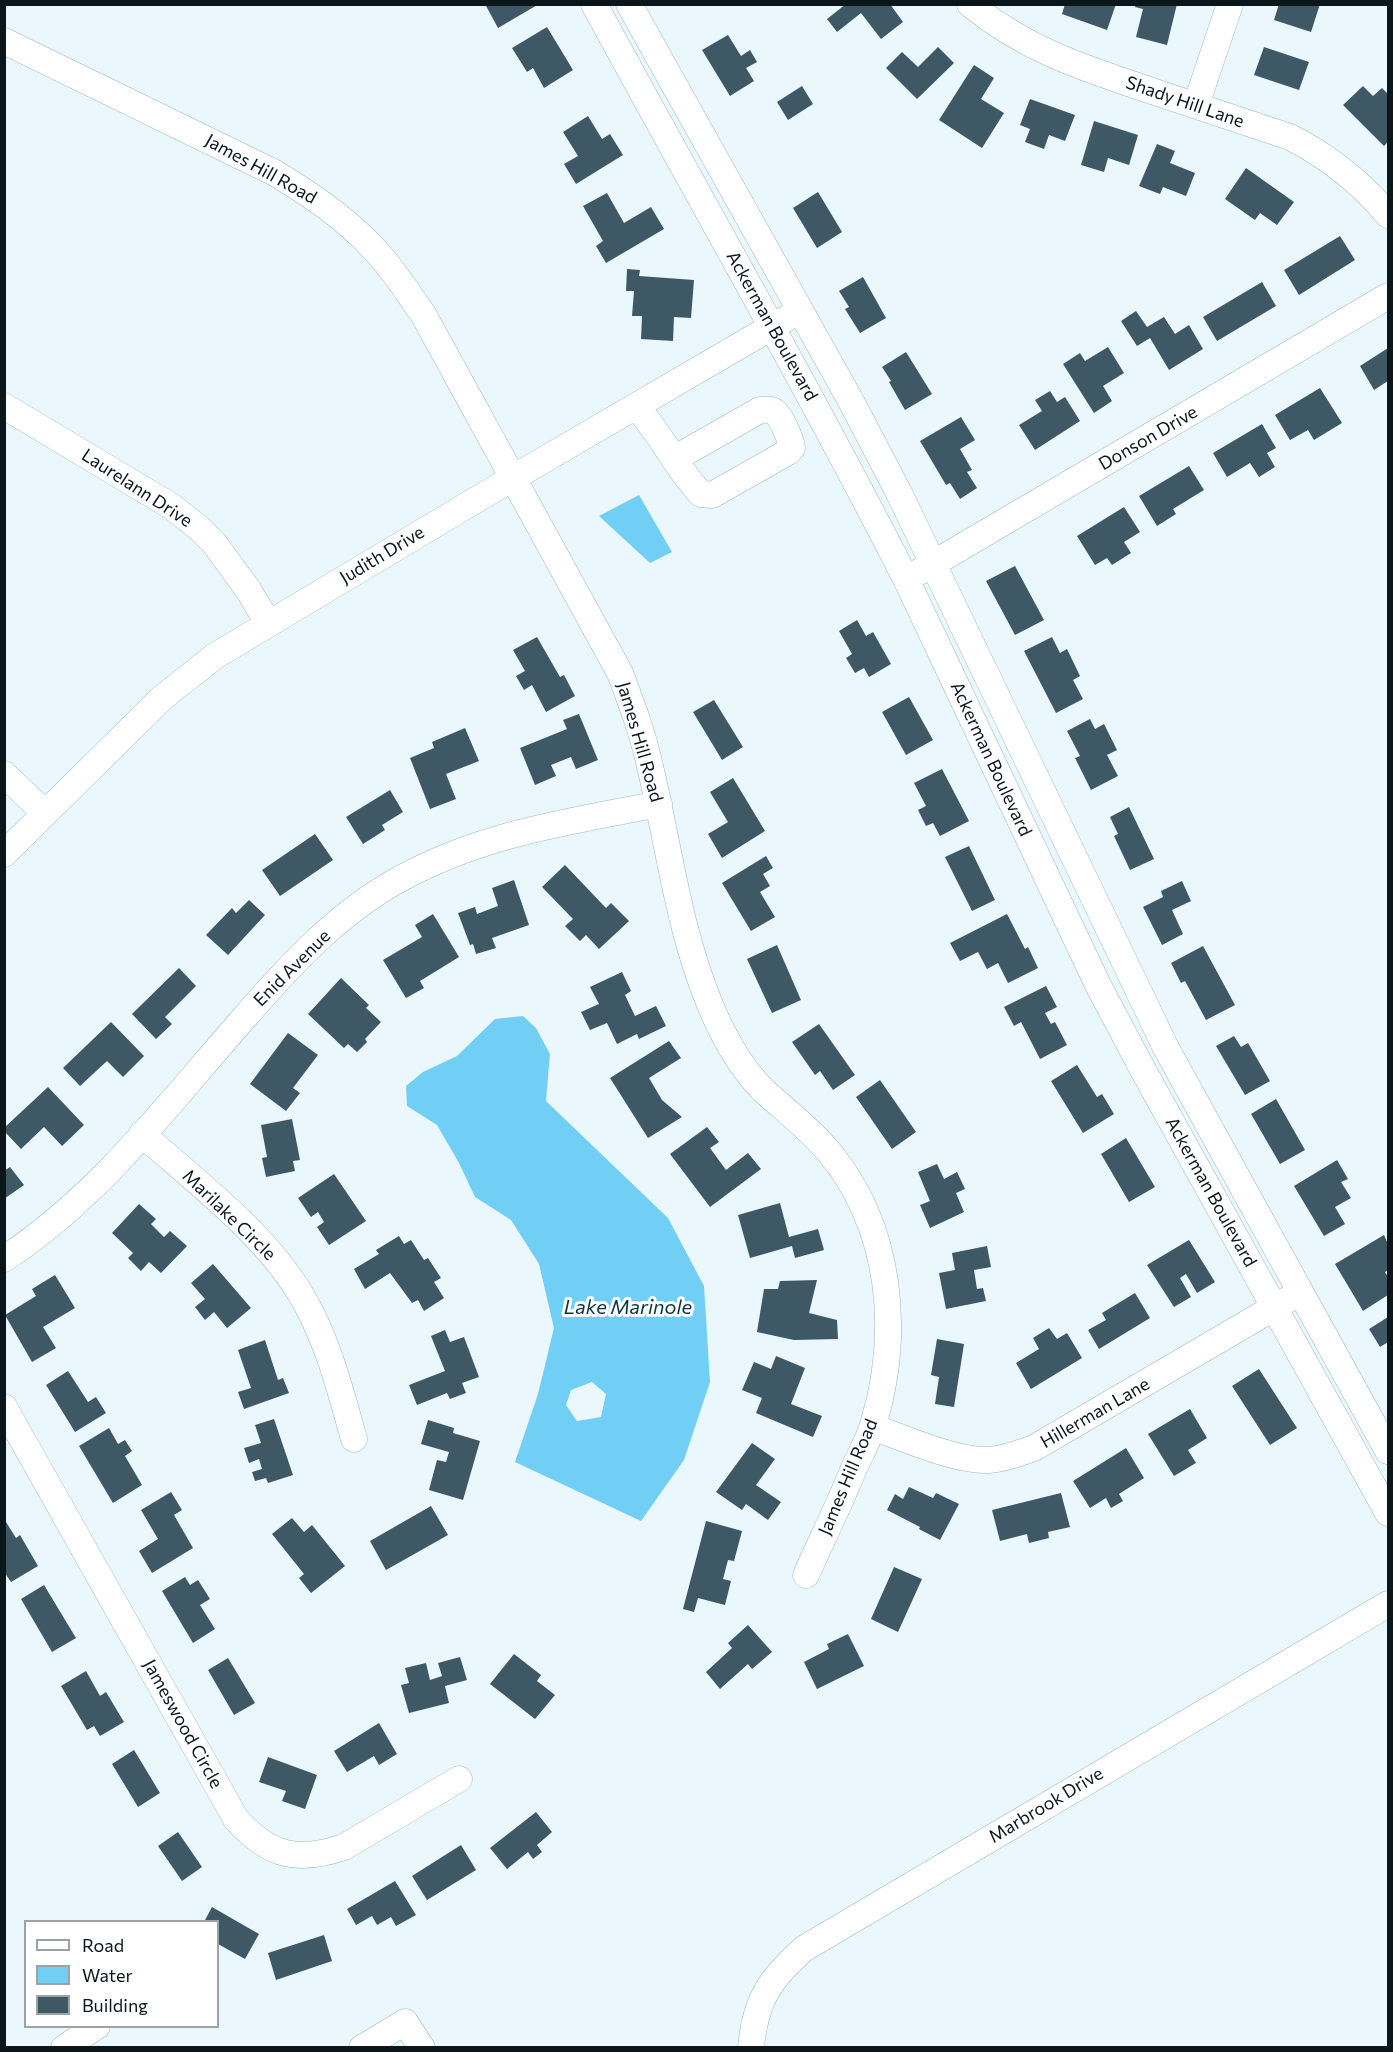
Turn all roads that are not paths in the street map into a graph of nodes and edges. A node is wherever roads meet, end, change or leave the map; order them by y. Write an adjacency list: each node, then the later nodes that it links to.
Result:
1 (594, 4): 10 (street, Ackerman Boulevard)
2 (629, 4): 9 (street, Ackerman Boulevard)
3 (970, 4): 6 (street, Shady Hill Lane)
4 (1230, 4): 6 (street)
5 (4, 41): 14 (street, James Hill Road)
6 (1197, 105): 7 (street, Shady Hill Lane)
7 (1389, 215)
8 (1389, 296): 15 (street, Donson Drive)
9 (800, 310): 10 (street, Judith Drive); 15 (street, Ackerman Boulevard)
10 (773, 326): 12 (street, Judith Drive); 16 (street, Ackerman Boulevard)
11 (4, 406): 17 (street, Laurelann Drive)
12 (636, 407): 13 (street); 14 (street, Judith Drive)
13 (674, 459)
14 (511, 479): 17 (street, Judith Drive); 19 (street, James Hill Road)
15 (934, 564): 16 (street, Donson Drive); 24 (street, Ackerman Boulevard)
16 (906, 579): 25 (street, Ackerman Boulevard)
17 (268, 623): 20 (street, Judith Drive)
18 (4, 774): 20 (street)
19 (658, 804): 22 (street, Enid Avenue); 27 (street, James Hill Road)
20 (45, 813): 21 (street, Judith Drive)
21 (4, 854)
22 (142, 1134): 23 (street, Enid Avenue); 28 (street, Marilake Circle)
23 (4, 1259)
24 (1301, 1292): 25 (street, Hillerman Lane); 29 (street, Ackerman Boulevard)
25 (1275, 1308): 27 (street, Hillerman Lane); 30 (street, Ackerman Boulevard)
26 (4, 1407): 33 (street, Jameswood Circle)
27 (873, 1427): 31 (street, James Hill Road)
28 (354, 1439)
29 (1389, 1451)
30 (1389, 1513)
31 (806, 1575)
32 (1389, 1604): 38 (street, Marbrook Drive)
33 (459, 1779)
34 (94, 2028): 35 (street)
35 (64, 2048)
36 (362, 2048): 37 (street)
37 (422, 2048)
38 (751, 2048)

